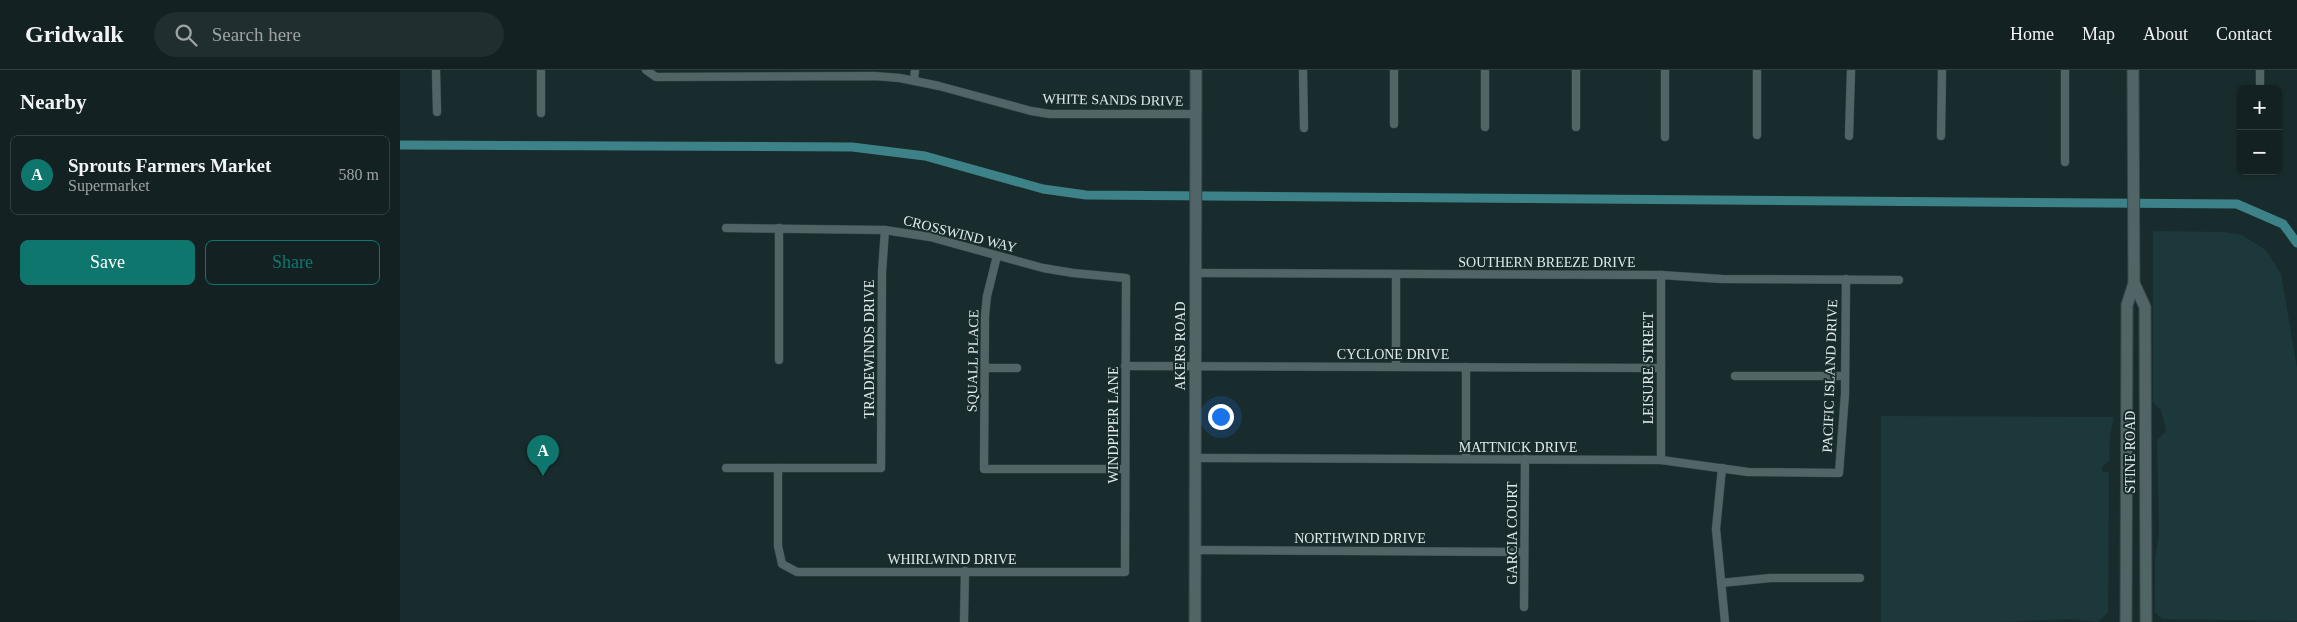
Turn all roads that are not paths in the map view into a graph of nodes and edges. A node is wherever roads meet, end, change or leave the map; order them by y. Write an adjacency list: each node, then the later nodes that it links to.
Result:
1 (436, 70): 19 (street)
2 (541, 70): 20 (street)
3 (646, 70): 17 (street, WHITE SANDS DRIVE)
4 (915, 70): 17 (street)
5 (1196, 70): 21 (main road, AKERS ROAD)
6 (1303, 70): 25 (street)
7 (1394, 70): 22 (street)
8 (1485, 70): 23 (street)
9 (1576, 70): 24 (street)
10 (1665, 70): 27 (street)
11 (1757, 70): 26 (street)
12 (1851, 70): 28 (street)
13 (1942, 70): 29 (street)
14 (2065, 70): 30 (street)
15 (2133, 70): 41 (main road, STINE ROAD)
16 (2260, 70): 18 (street)
17 (914, 80): 21 (street, WHITE SANDS DRIVE)
18 (2260, 85)
19 (437, 112)
20 (541, 113)
21 (1195, 114): 35 (main road, AKERS ROAD)
22 (1394, 124)
23 (1485, 127)
24 (1576, 127)
25 (1304, 128)
26 (1757, 135)
27 (1665, 136)
28 (1849, 136)
29 (1941, 136)
30 (2065, 162)
31 (726, 228): 32 (street, CROSSWIND WAY)
32 (779, 228): 33 (street, CROSSWIND WAY); 42 (street)
33 (885, 230): 34 (street, CROSSWIND WAY); 57 (street, TRADEWINDS DRIVE)
34 (997, 256): 38 (street, CROSSWIND WAY); 47 (street, SQUALL PLACE)
35 (1195, 273): 36 (street, SOUTHERN BREEZE DRIVE); 44 (main road, AKERS ROAD)
36 (1396, 274): 37 (street, SOUTHERN BREEZE DRIVE); 45 (street)
37 (1661, 275): 39 (street, SOUTHERN BREEZE DRIVE); 49 (street, LEISURE STREET)
38 (1126, 278): 43 (street, WINDPIPER LANE)
39 (1846, 279): 40 (street, SOUTHERN BREEZE DRIVE); 51 (street, PACIFIC ISLAND DRIVE)
40 (1899, 280)
41 (2134, 283): 71 (main road, STINE ROAD); 72 (main road, STINE ROAD)
42 (779, 360)
43 (1126, 366): 44 (street, CYCLONE DRIVE); 59 (street, WINDPIPER LANE)
44 (1195, 366): 45 (street, CYCLONE DRIVE); 52 (main road, AKERS ROAD)
45 (1396, 366): 46 (street, CYCLONE DRIVE)
46 (1466, 367): 49 (street, CYCLONE DRIVE); 53 (street)
47 (985, 368): 48 (street); 59 (street, SQUALL PLACE)
48 (1017, 368)
49 (1661, 368): 55 (street, LEISURE STREET)
50 (1735, 376): 51 (street)
51 (1845, 376): 60 (street, PACIFIC ISLAND DRIVE)
52 (1195, 458): 53 (street, MATTNICK DRIVE); 61 (main road, AKERS ROAD)
53 (1466, 459): 54 (street, MATTNICK DRIVE)
54 (1525, 459): 55 (street, MATTNICK DRIVE); 62 (street, GARCIA COURT)
55 (1661, 460): 58 (street, MATTNICK DRIVE)
56 (726, 468): 57 (street)
57 (778, 468): 63 (street, WHIRLWIND DRIVE)
58 (1722, 468): 60 (street, MATTNICK DRIVE); 66 (street)
59 (1125, 469): 64 (street, WINDPIPER LANE)
60 (1839, 473)
61 (1195, 550): 62 (street, NORTHWIND DRIVE); 69 (main road, AKERS ROAD)
62 (1524, 552): 67 (street, GARCIA COURT)
63 (965, 572): 64 (street, WHIRLWIND DRIVE); 68 (street)
64 (1125, 572)
65 (1860, 578): 66 (street)
66 (1721, 583): 70 (street)
67 (1524, 607)
68 (964, 622)
69 (1195, 622)
70 (1725, 622)
71 (2126, 622)
72 (2146, 622)

